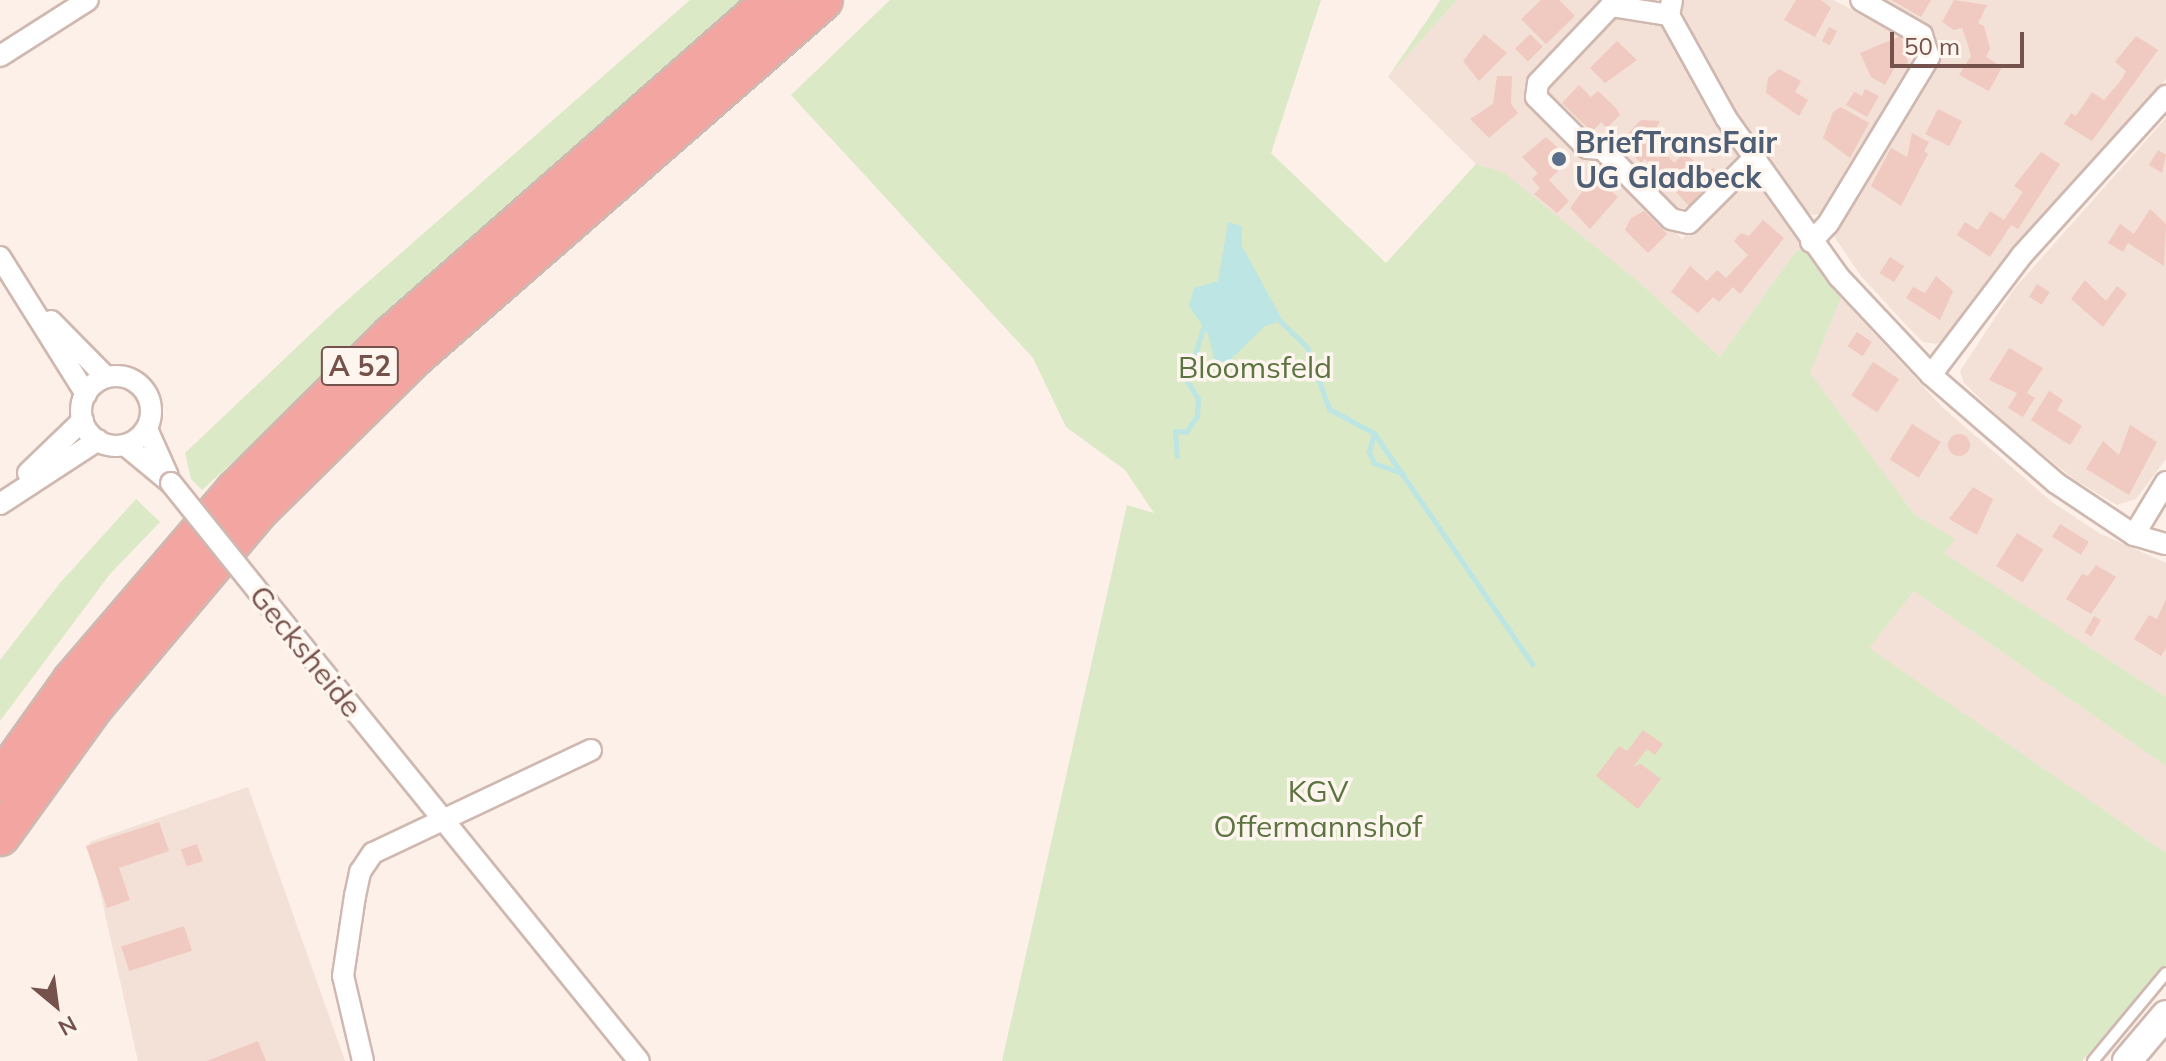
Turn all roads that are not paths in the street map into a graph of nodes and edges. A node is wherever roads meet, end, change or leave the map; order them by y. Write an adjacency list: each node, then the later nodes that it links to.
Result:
1 (88, 0): 6 (street)
2 (773, 0): 26 (highway, A 52)
3 (823, 0): 28 (highway, A 52)
4 (1861, 0): 9 (street)
5 (1671, 7): 8 (street); 8 (street)
6 (0, 56)
7 (2166, 96): 12 (street)
8 (1753, 159): 9 (street)
9 (1811, 242): 12 (street)
10 (0, 257): 11 (street)
11 (23, 292): 13 (street); 14 (street)
12 (1931, 375): 23 (street)
13 (106, 377): 14 (street); 16 (street)
14 (86, 394): 15 (street)
15 (83, 420): 17 (street); 21 (street)
16 (147, 429): 18 (street); 20 (street, Gecksheide)
17 (98, 440): 18 (street); 22 (street)
18 (125, 445): 20 (street, Gecksheide)
19 (2166, 482): 23 (street)
20 (171, 483): 27 (street, Gecksheide, bridge)
21 (0, 497)
22 (0, 504)
23 (2134, 535): 24 (street)
24 (2166, 544)
25 (591, 750): 27 (street)
26 (0, 782)
27 (441, 819): 31 (street); 32 (street, Gecksheide)
28 (0, 836)
29 (2166, 973): 33 (lane)
30 (2166, 1015): 34 (main road)
31 (363, 1061)
32 (639, 1061)
33 (2093, 1061)
34 (2127, 1061)

